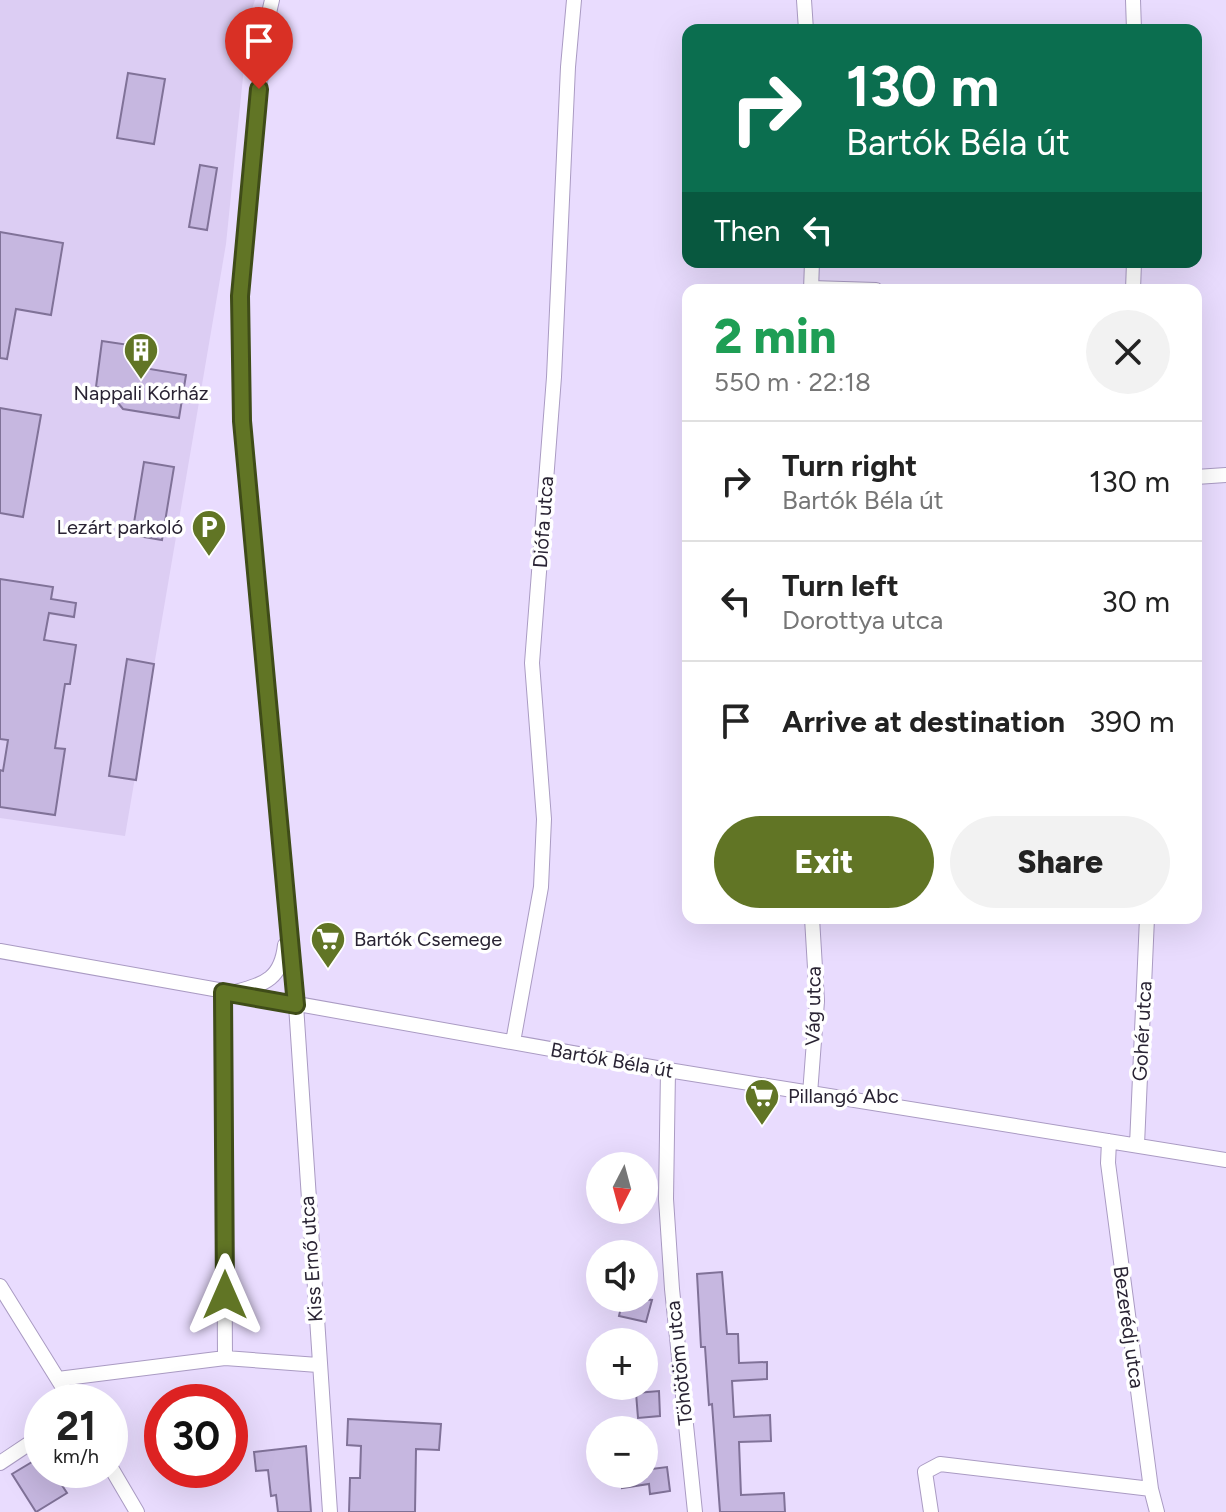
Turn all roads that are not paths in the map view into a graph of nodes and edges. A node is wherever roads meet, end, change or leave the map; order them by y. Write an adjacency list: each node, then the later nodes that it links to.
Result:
1 (272, 0): 9 (street)
2 (574, 0): 15 (street, Diófa utca)
3 (804, 0): 5 (street)
4 (1133, 0): 6 (street)
5 (806, 24)
6 (1134, 24)
7 (1226, 475): 8 (street)
8 (1202, 477)
9 (287, 917): 13 (street); 14 (street, Kiss Ernő utca)
10 (812, 924): 17 (street, Vág utca)
11 (1147, 924): 19 (street, Gohér utca)
12 (0, 951): 13 (street, Bartók Béla út)
13 (226, 993): 14 (street, Bartók Béla út); 22 (street)
14 (296, 1005): 15 (street, Bartók Béla út); 23 (street, Kiss Ernő utca)
15 (513, 1042): 16 (street, Bartók Béla út)
16 (668, 1070): 17 (street, Bartók Béla út); 32 (street, Töhötöm utca)
17 (810, 1094): 18 (street, Bartók Béla út)
18 (1109, 1141): 19 (street, Bartók Béla út); 29 (street, Bezerédj utca)
19 (1137, 1145): 20 (street, Bartók Béla út)
20 (1226, 1160)
21 (0, 1286): 24 (street)
22 (225, 1358): 23 (street); 24 (street)
23 (318, 1365): 31 (street, Kiss Ernő utca)
24 (58, 1379): 25 (street)
25 (61, 1384)
26 (24, 1447): 27 (street)
27 (0, 1463)
28 (123, 1488): 30 (street)
29 (1151, 1489): 33 (street); 34 (street, Bezerédj utca)
30 (137, 1512)
31 (330, 1512)
32 (695, 1512)
33 (931, 1512)
34 (1157, 1512)

